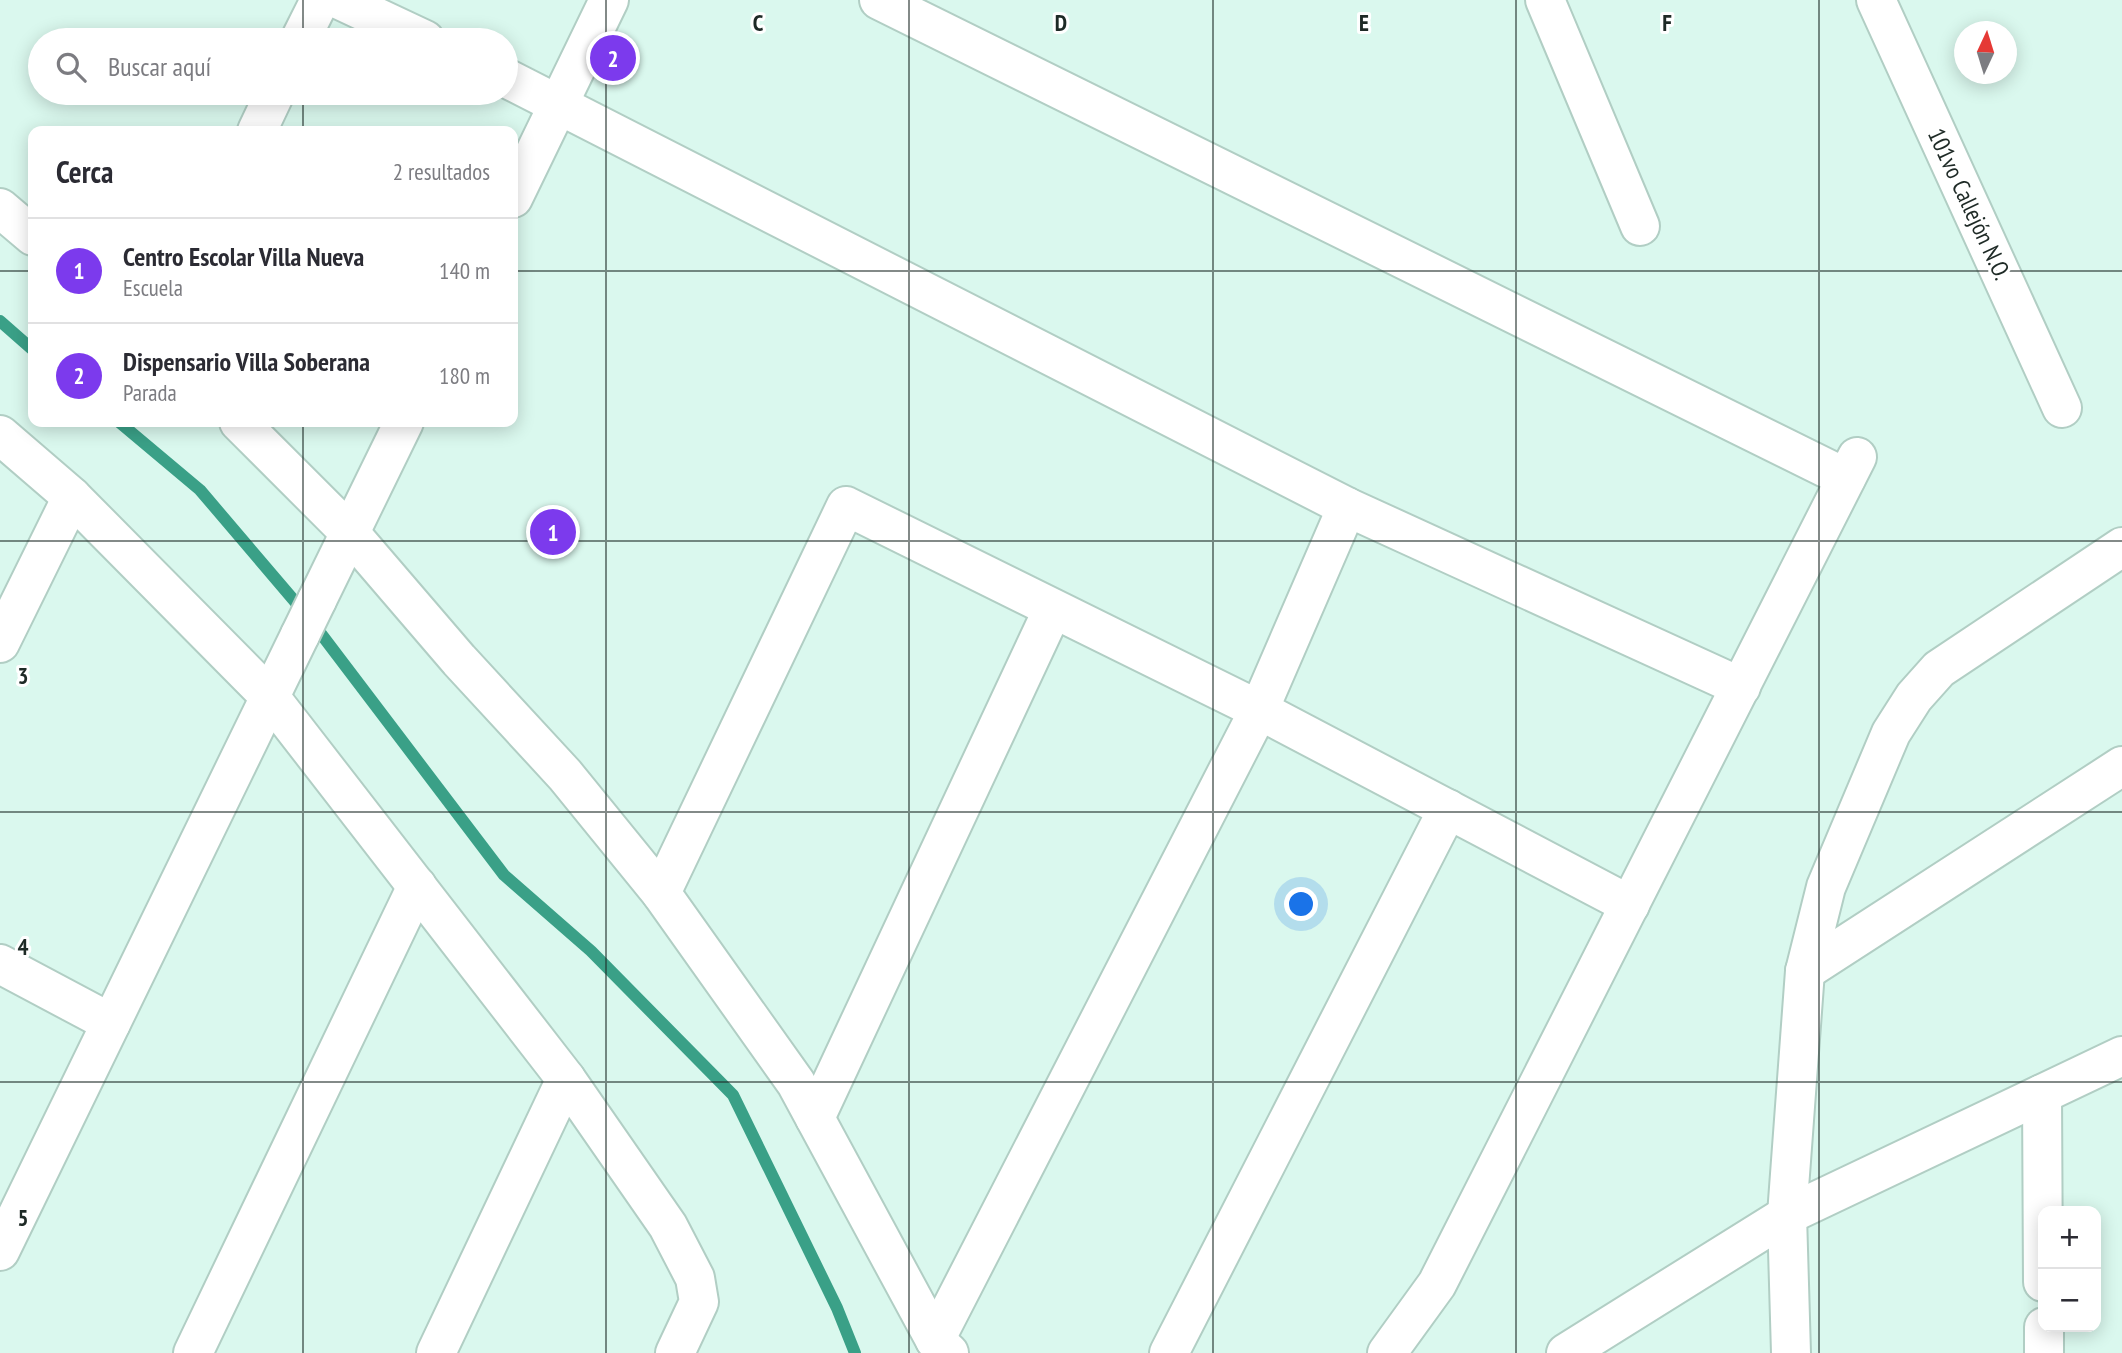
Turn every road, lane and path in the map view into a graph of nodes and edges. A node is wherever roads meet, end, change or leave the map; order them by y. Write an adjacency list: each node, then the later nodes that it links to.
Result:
1 (320, 0): 7 (street)
2 (340, 0): 8 (street)
3 (610, 0): 10 (street)
4 (879, 0): 27 (street)
5 (1876, 0): 17 (street, 101vo Callejón N.O.)
6 (1543, 2): 15 (street)
7 (306, 28)
8 (400, 28)
9 (518, 84): 10 (street)
10 (559, 103): 13 (street); 22 (street)
11 (269, 105): 12 (street)
12 (259, 126)
13 (518, 188)
14 (0, 208): 16 (street)
15 (1640, 226)
16 (28, 232)
17 (2062, 408)
18 (244, 427): 23 (street)
19 (402, 427): 23 (street)
20 (0, 435): 21 (street)
21 (72, 497): 26 (street); 28 (street)
22 (1347, 507): 27 (street); 29 (street)
23 (350, 533): 28 (street); 33 (street)
24 (2122, 547): 36 (street)
25 (1053, 609): 29 (street); 33 (street); 41 (street)
26 (0, 643)
27 (1741, 687): 34 (street)
28 (270, 697): 32 (street); 37 (street)
29 (1259, 710): 31 (street); 46 (street)
30 (2122, 766): 36 (street)
31 (1448, 809): 34 (street); 50 (street)
32 (417, 886): 39 (street); 47 (street)
33 (661, 893): 41 (street)
34 (1630, 905): 51 (street)
35 (0, 964): 37 (street)
36 (1805, 971): 42 (street)
37 (111, 1023): 43 (street)
38 (2122, 1056): 40 (street)
39 (566, 1079): 48 (street); 49 (street)
40 (2042, 1094): 42 (street); 44 (street)
41 (815, 1118): 46 (street)
42 (1787, 1215): 52 (street); 53 (street)
43 (1, 1248)
44 (2043, 1269)
45 (2044, 1332): 54 (street)
46 (942, 1347)
47 (193, 1353)
48 (436, 1353)
49 (675, 1353)
50 (1169, 1353)
51 (1387, 1353)
52 (1566, 1353)
53 (1791, 1353)
54 (2044, 1353)

